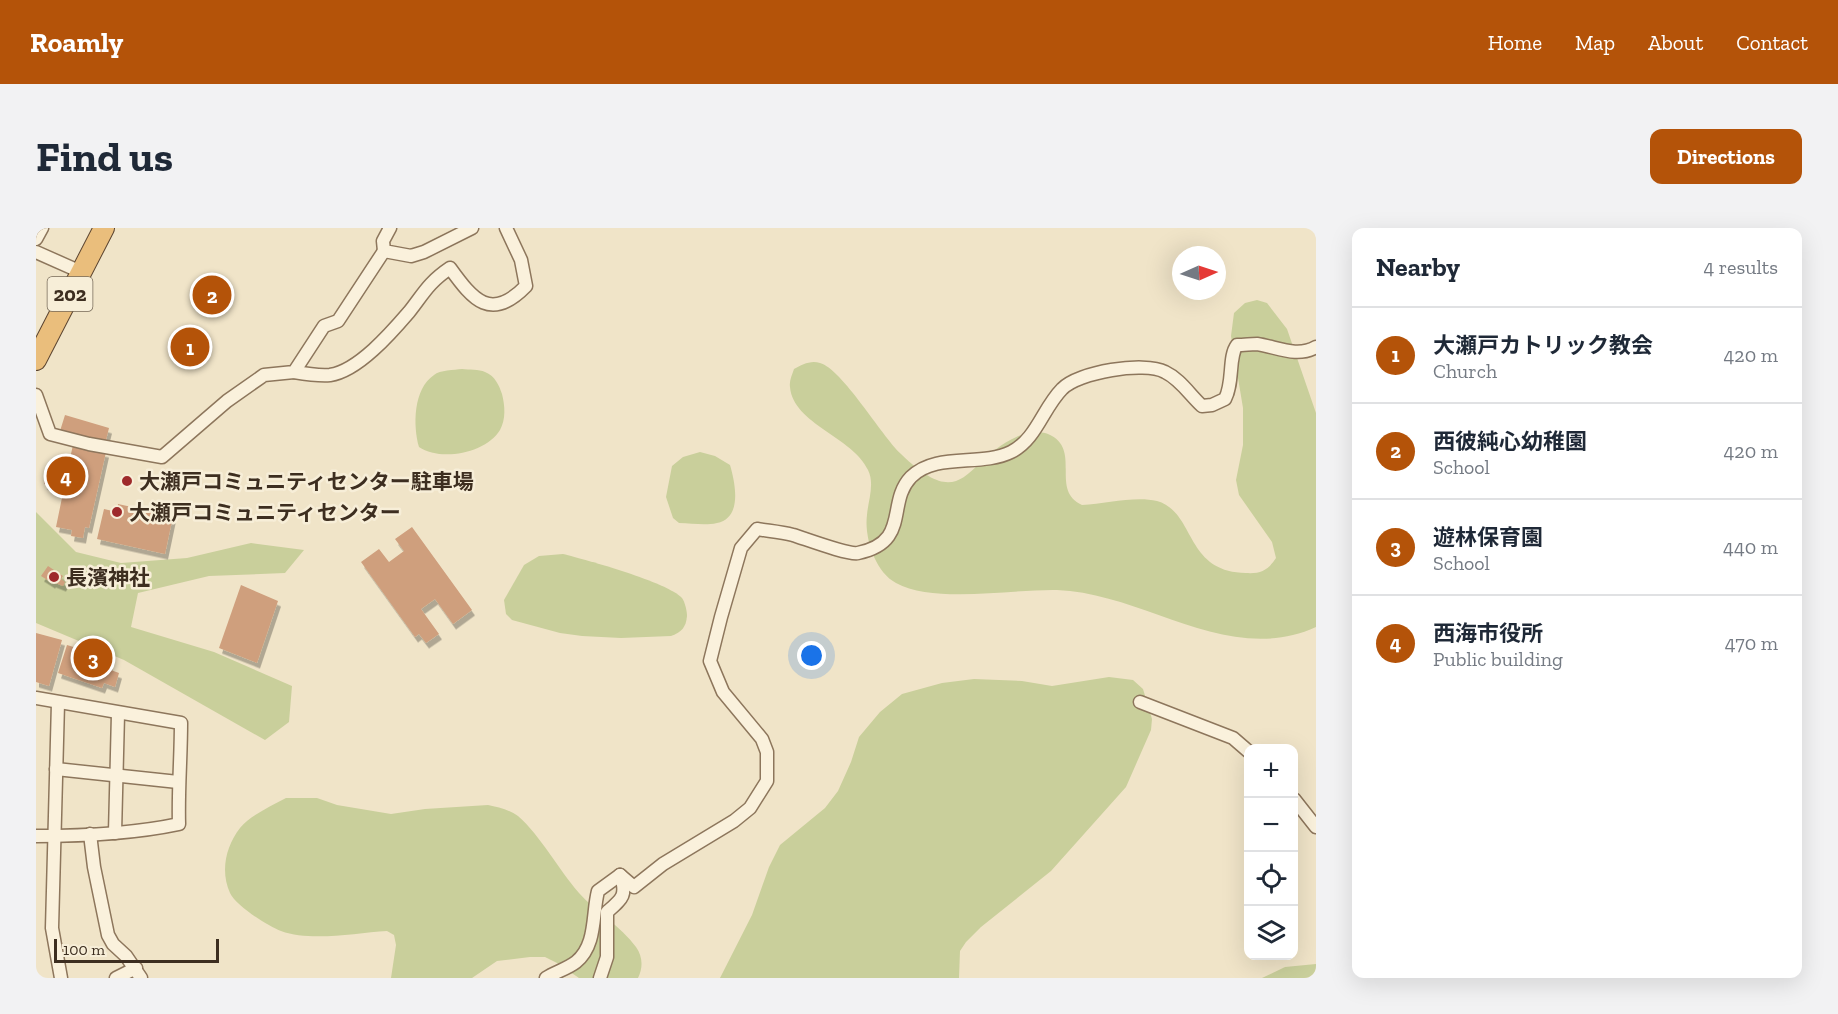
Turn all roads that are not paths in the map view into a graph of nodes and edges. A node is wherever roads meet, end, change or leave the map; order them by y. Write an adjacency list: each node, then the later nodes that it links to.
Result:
1 (42, 228): 6 (street)
2 (104, 228): 9 (highway, 202)
3 (390, 228): 7 (street)
4 (472, 228): 7 (street)
5 (506, 228): 12 (street)
6 (36, 239)
7 (384, 251): 12 (street)
8 (36, 252): 9 (street)
9 (81, 272): 11 (highway, 202)
10 (1316, 346): 28 (street)
11 (36, 360)
12 (294, 372): 13 (street)
13 (36, 395)
14 (36, 698): 16 (street)
15 (1140, 702): 18 (street)
16 (58, 703): 17 (street); 19 (street)
17 (118, 714): 20 (street); 21 (street)
18 (1244, 748)
19 (56, 769): 20 (street); 27 (street)
20 (115, 775): 21 (street); 24 (street)
21 (178, 782): 24 (street)
22 (1298, 805): 23 (street)
23 (1316, 827)
24 (114, 833): 25 (street)
25 (90, 834): 27 (street); 29 (street)
26 (36, 836): 27 (street)
27 (54, 836): 30 (street)
28 (620, 875): 32 (street); 33 (street)
29 (138, 973): 31 (street)
30 (61, 978)
31 (116, 978)
32 (546, 978)
33 (600, 978)

